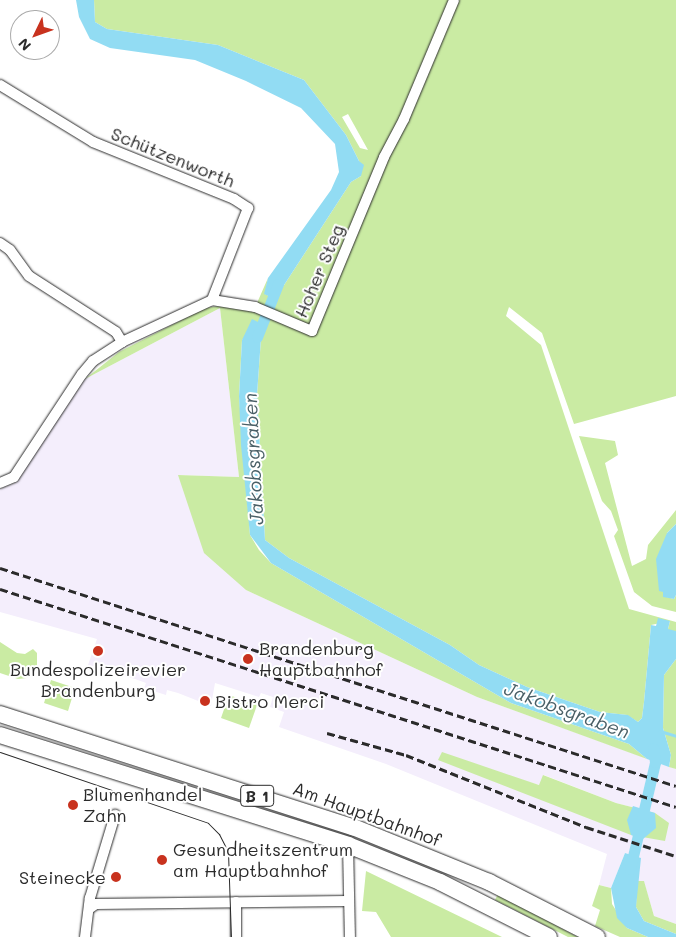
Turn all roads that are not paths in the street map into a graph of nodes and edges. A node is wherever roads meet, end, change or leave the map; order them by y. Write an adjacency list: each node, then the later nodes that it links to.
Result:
1 (454, 0): 4 (street, Hoher Steg)
2 (0, 85): 4 (street, Schützenworth)
3 (0, 243): 5 (street)
4 (212, 300): 5 (street)
5 (122, 342): 6 (street)
6 (0, 483)
7 (0, 714): 10 (main road, Am Hauptbahnhof / B 1)
8 (0, 734): 11 (main road, Am Hauptbahnhof / B 1)
9 (115, 815): 16 (street)
10 (353, 827): 11 (main road); 12 (main road, Am Hauptbahnhof / B 1)
11 (348, 845): 13 (street); 15 (main road, Am Hauptbahnhof / B 1)
12 (489, 882): 15 (main road); 21 (main road, Am Hauptbahnhof / B 1)
13 (347, 901): 14 (street); 19 (street)
14 (236, 902): 16 (street); 18 (street)
15 (479, 902): 20 (main road, Am Hauptbahnhof / B 1)
16 (90, 908): 17 (street)
17 (85, 937)
18 (236, 937)
19 (350, 937)
20 (549, 937)
21 (597, 937)

